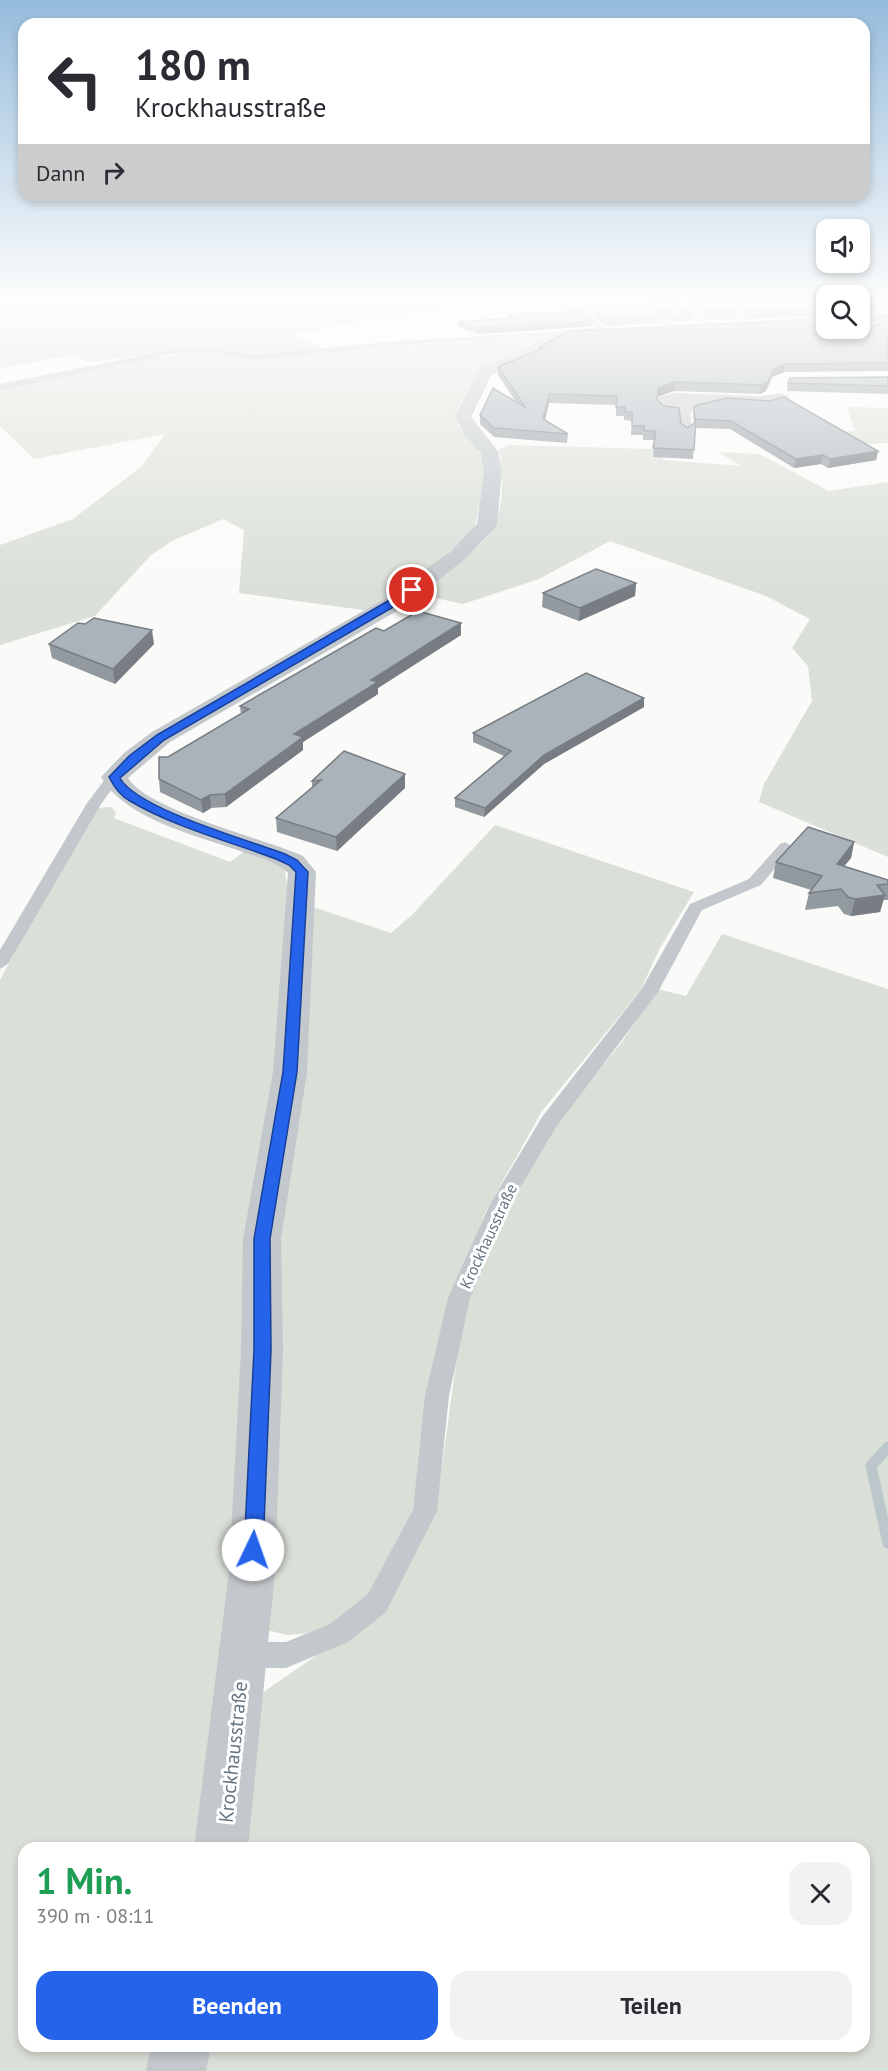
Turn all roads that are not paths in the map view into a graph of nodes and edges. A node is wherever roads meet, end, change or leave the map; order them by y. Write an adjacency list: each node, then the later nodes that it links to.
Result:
1 (471, 399): 5 (street)
2 (731, 399): 3 (street)
3 (685, 408): 4 (lane)
4 (687, 432)
5 (114, 777): 7 (lane); 8 (street, Krockhausstraße)
6 (785, 847): 8 (lane, Krockhausstraße)
7 (0, 964)
8 (244, 1655): 9 (street, Krockhausstraße)
9 (222, 1842)
10 (180, 2052): 11 (street)
11 (176, 2071)

